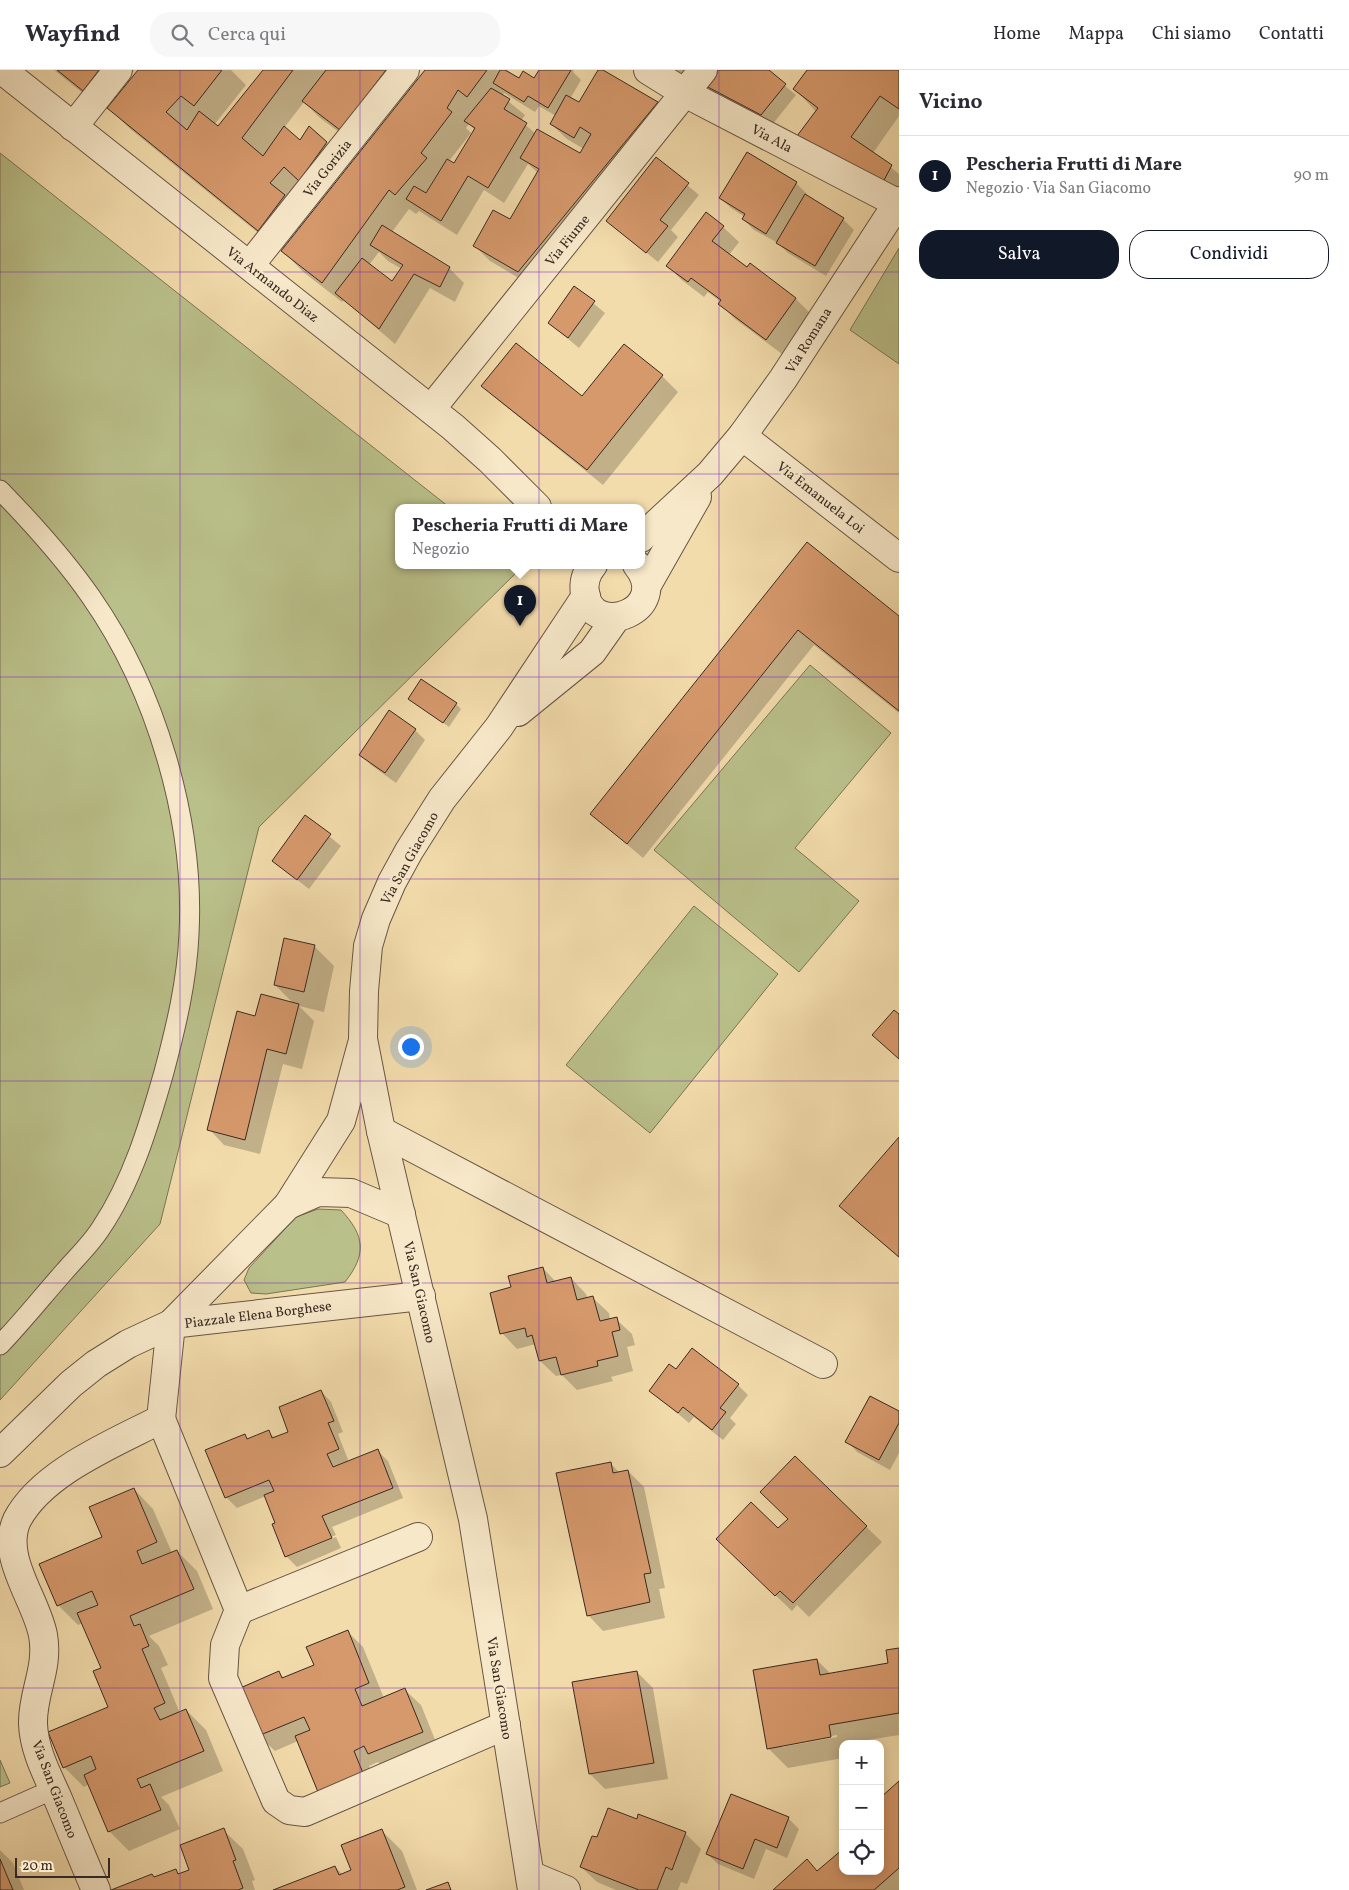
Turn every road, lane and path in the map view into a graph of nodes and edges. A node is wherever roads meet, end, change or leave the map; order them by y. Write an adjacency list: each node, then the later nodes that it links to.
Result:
1 (2, 70): 7 (street, Via Armando Diaz)
2 (118, 70): 7 (street)
3 (405, 70): 9 (street, Via Gorizia)
4 (648, 70): 6 (street, Via Ala)
5 (704, 70): 6 (street, Via Fiume)
6 (685, 93): 8 (street, Via Ala); 10 (street, Via Fiume)
7 (73, 127): 9 (street, Via Armando Diaz)
8 (899, 203): 11 (street, Via Romana)
9 (250, 266): 10 (street, Via Armando Diaz)
10 (432, 409): 14 (street, Via Armando Diaz)
11 (742, 436): 12 (street, Via Romana); 16 (street, Via Emanuela Loi)
12 (710, 474): 15 (street, Via Romana); 17 (street, Via Romana)
13 (0, 490): 27 (lane)
14 (534, 504)
15 (645, 534)
16 (899, 558)
17 (642, 575): 19 (street, Via Romana)
18 (585, 577): 19 (street); 20 (street, Via San Giacomo)
19 (616, 618): 20 (street, Via San Giacomo)
20 (499, 727): 21 (street, Via San Giacomo)
21 (363, 1039): 22 (street, Via San Giacomo); 23 (street, Piazzale Elena Borghese)
22 (381, 1131): 24 (street, Via San Giacomo); 28 (street)
23 (288, 1205): 24 (street, Piazzale Elena Borghese); 26 (street, Piazzale Elena Borghese)
24 (401, 1214): 25 (street, Via San Giacomo)
25 (421, 1296): 26 (street, Piazzale Elena Borghese); 33 (street, Via San Giacomo)
26 (171, 1324): 29 (street); 30 (street)
27 (0, 1345)
28 (823, 1364)
29 (161, 1419): 32 (street); 34 (street, Via San Giacomo)
30 (0, 1453)
31 (418, 1537): 32 (street)
32 (239, 1610): 33 (street)
33 (506, 1725): 36 (street, Via San Giacomo)
34 (54, 1789): 35 (lane); 37 (street, Via San Giacomo)
35 (0, 1813)
36 (530, 1882): 38 (street)
37 (96, 1890)
38 (566, 1890)

